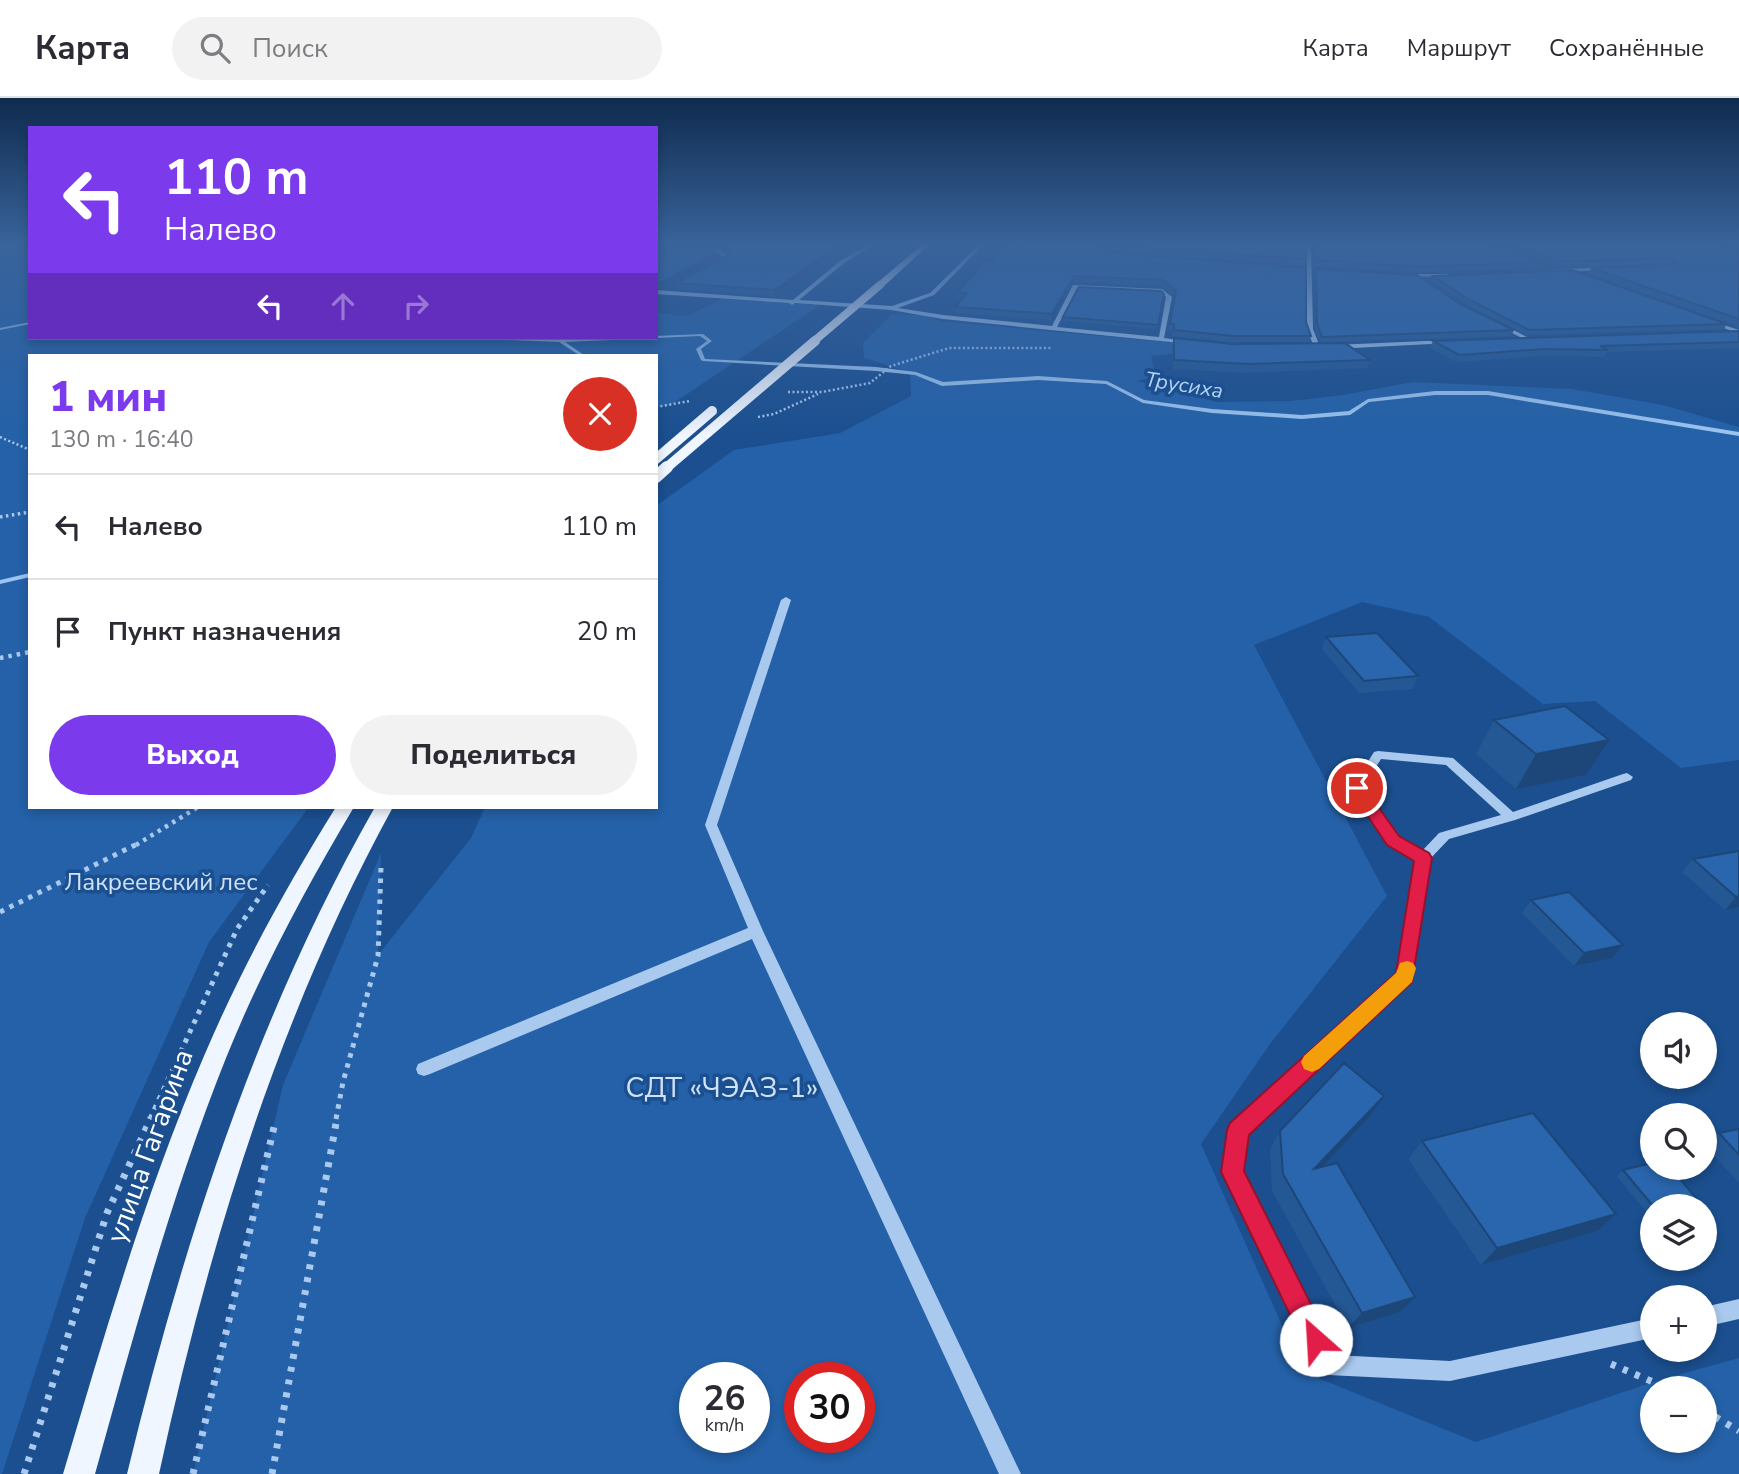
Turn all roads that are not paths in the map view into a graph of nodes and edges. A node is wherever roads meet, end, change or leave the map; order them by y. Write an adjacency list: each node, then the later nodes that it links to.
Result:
1 (836, 308): 12 (main road)
2 (853, 308): 23 (main road, bridge)
3 (892, 308): 9 (street)
4 (1064, 308): 9 (street)
5 (1167, 308): 16 (street)
6 (1309, 308): 20 (street)
7 (1702, 318): 10 (street)
8 (1494, 323): 13 (street)
9 (1053, 329): 16 (street)
10 (1739, 332): 11 (street)
11 (1712, 333)
12 (803, 336)
13 (1526, 338): 14 (street); 15 (street)
14 (1539, 338)
15 (1512, 339)
16 (1161, 340): 18 (street)
17 (1457, 341): 20 (street)
18 (1203, 344)
19 (1305, 347): 20 (street)
20 (1317, 347)
21 (719, 406): 22 (main road, bridge)
22 (658, 456)
23 (658, 476)
24 (786, 600): 30 (street)
25 (1627, 777): 28 (street)
26 (344, 809): 35 (main road, улица Гагарина)
27 (383, 809): 36 (main road)
28 (1511, 817): 29 (street); 29 (street)
29 (1423, 858): 34 (street)
30 (756, 931): 31 (street); 37 (street)
31 (424, 1069)
32 (1739, 1309): 33 (street)
33 (1717, 1314)
34 (1640, 1331)
35 (79, 1474)
36 (143, 1474)
37 (1010, 1474)

